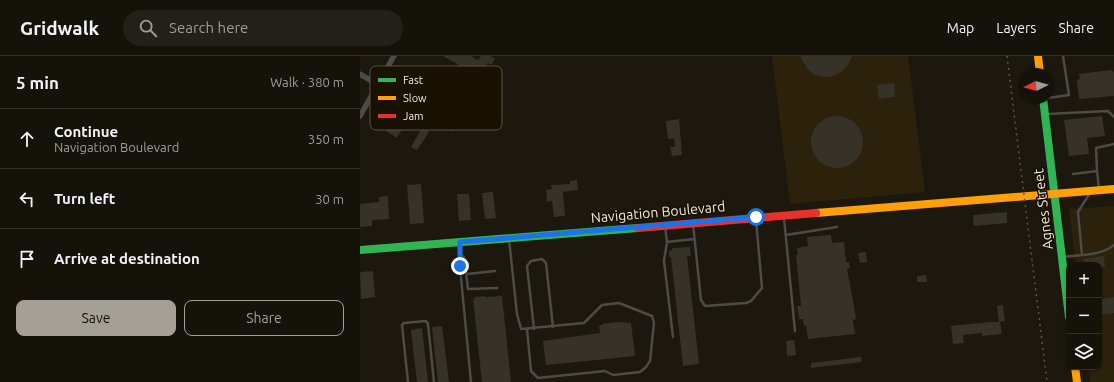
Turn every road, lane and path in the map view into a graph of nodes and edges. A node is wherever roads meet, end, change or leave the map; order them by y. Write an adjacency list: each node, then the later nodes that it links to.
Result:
1 (394, 56): 4 (street)
2 (1038, 56): 5 (street)
3 (1063, 56): 8 (lane)
4 (388, 66)
5 (1039, 68)
6 (360, 74): 7 (street)
7 (370, 80)
8 (1054, 97)
9 (370, 98): 12 (street)
10 (1045, 104): 11 (street, Agnes Street)
11 (1045, 115): 13 (lane); 19 (street, Agnes Street)
12 (360, 116)
13 (1114, 117)
14 (1114, 144): 15 (lane)
15 (1097, 171): 16 (lane); 18 (lane)
16 (1073, 174)
17 (1114, 189): 18 (street, Navigation Boulevard)
18 (1095, 191): 19 (street, Navigation Boulevard); 33 (lane)
19 (1054, 194): 20 (street, Navigation Boulevard); 34 (street, Agnes Street)
20 (784, 215): 21 (street, Navigation Boulevard); 25 (lane)
21 (756, 217): 22 (street, Navigation Boulevard); 27 (lane)
22 (693, 223): 23 (street, Navigation Boulevard); 27 (lane)
23 (665, 225): 26 (street, Navigation Boulevard); 29 (lane)
24 (837, 227): 25 (lane)
25 (786, 235): 42 (lane)
26 (509, 238): 28 (street, Navigation Boulevard); 40 (lane)
27 (694, 239): 29 (lane)
28 (460, 242): 31 (street, Navigation Boulevard); 32 (lane)
29 (667, 242): 43 (lane)
30 (1114, 244): 33 (lane)
31 (360, 250)
32 (461, 255): 36 (lane); 47 (lane)
33 (1082, 255): 34 (lane)
34 (1062, 257): 38 (street, Agnes Street)
35 (495, 271): 36 (lane)
36 (466, 274): 37 (lane)
37 (497, 288)
38 (1068, 298)
39 (553, 327): 40 (lane); 41 (lane); 41 (lane)
40 (527, 329): 41 (lane)
41 (534, 329)
42 (795, 331)
43 (673, 337)
44 (1075, 370): 48 (street)
45 (408, 382): 46 (lane)
46 (434, 382)
47 (471, 382)
48 (1077, 382)

